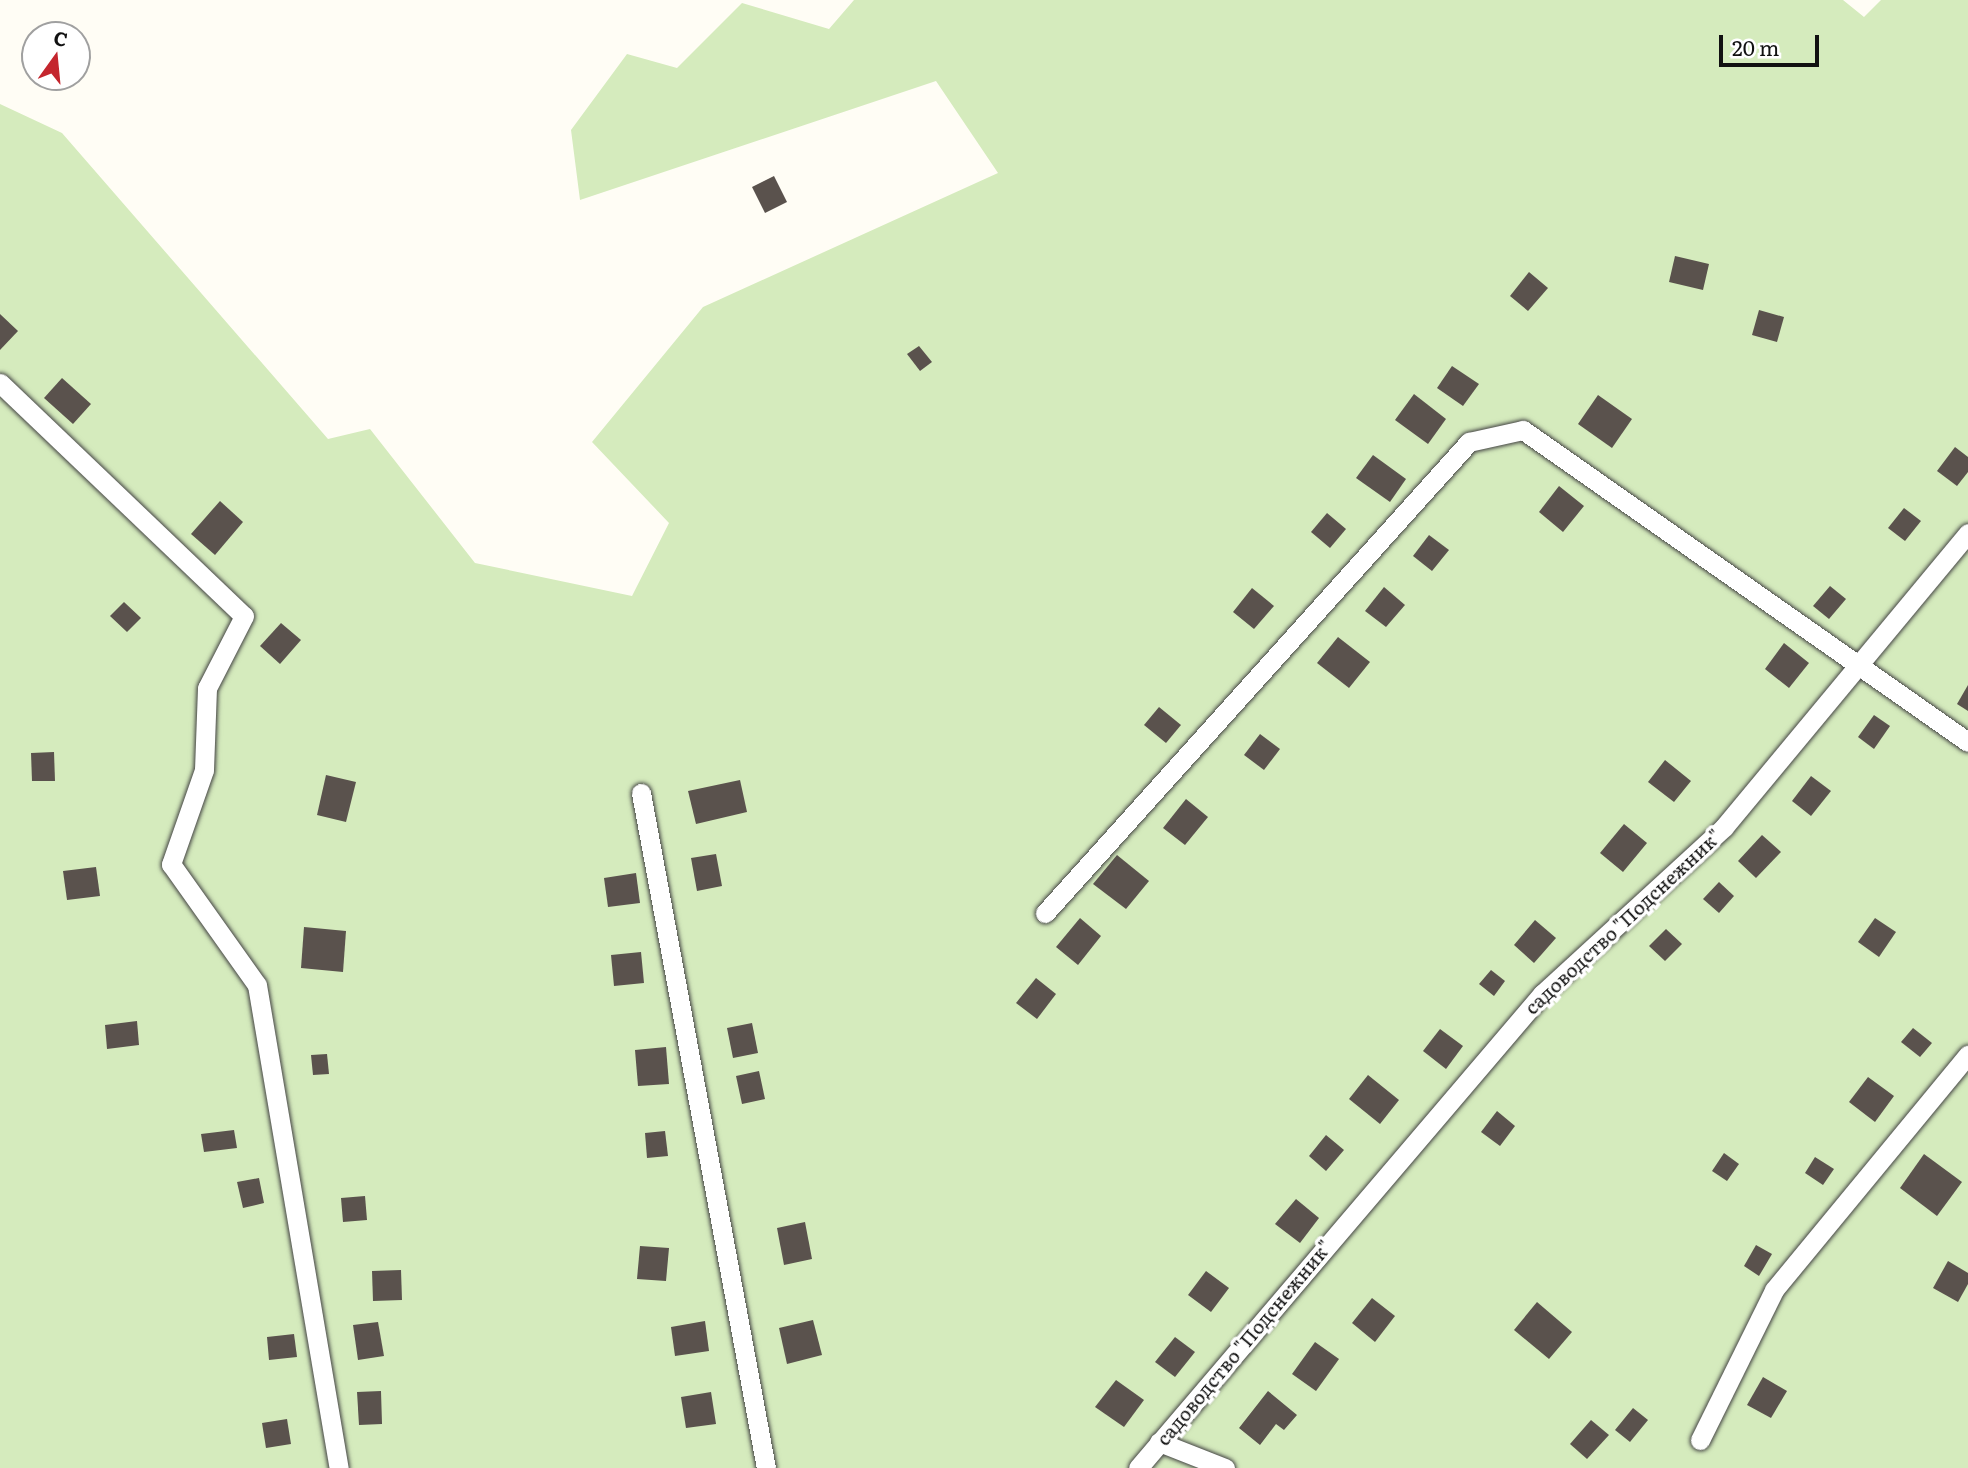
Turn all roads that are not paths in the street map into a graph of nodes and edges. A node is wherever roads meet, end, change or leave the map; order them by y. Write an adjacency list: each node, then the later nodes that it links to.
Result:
1 (0, 383): 10 (lane)
2 (1968, 533): 3 (lane, садоводство "Подснежник")
3 (1859, 662): 4 (lane); 6 (lane); 9 (lane, садоводство "Подснежник")
4 (1968, 742)
5 (642, 793): 11 (lane)
6 (1045, 913)
7 (1968, 1055): 8 (lane)
8 (1700, 1440)
9 (1159, 1442): 12 (lane, садоводство "Подснежник"); 13 (lane)
10 (339, 1468)
11 (766, 1468)
12 (1138, 1468)
13 (1225, 1468)

